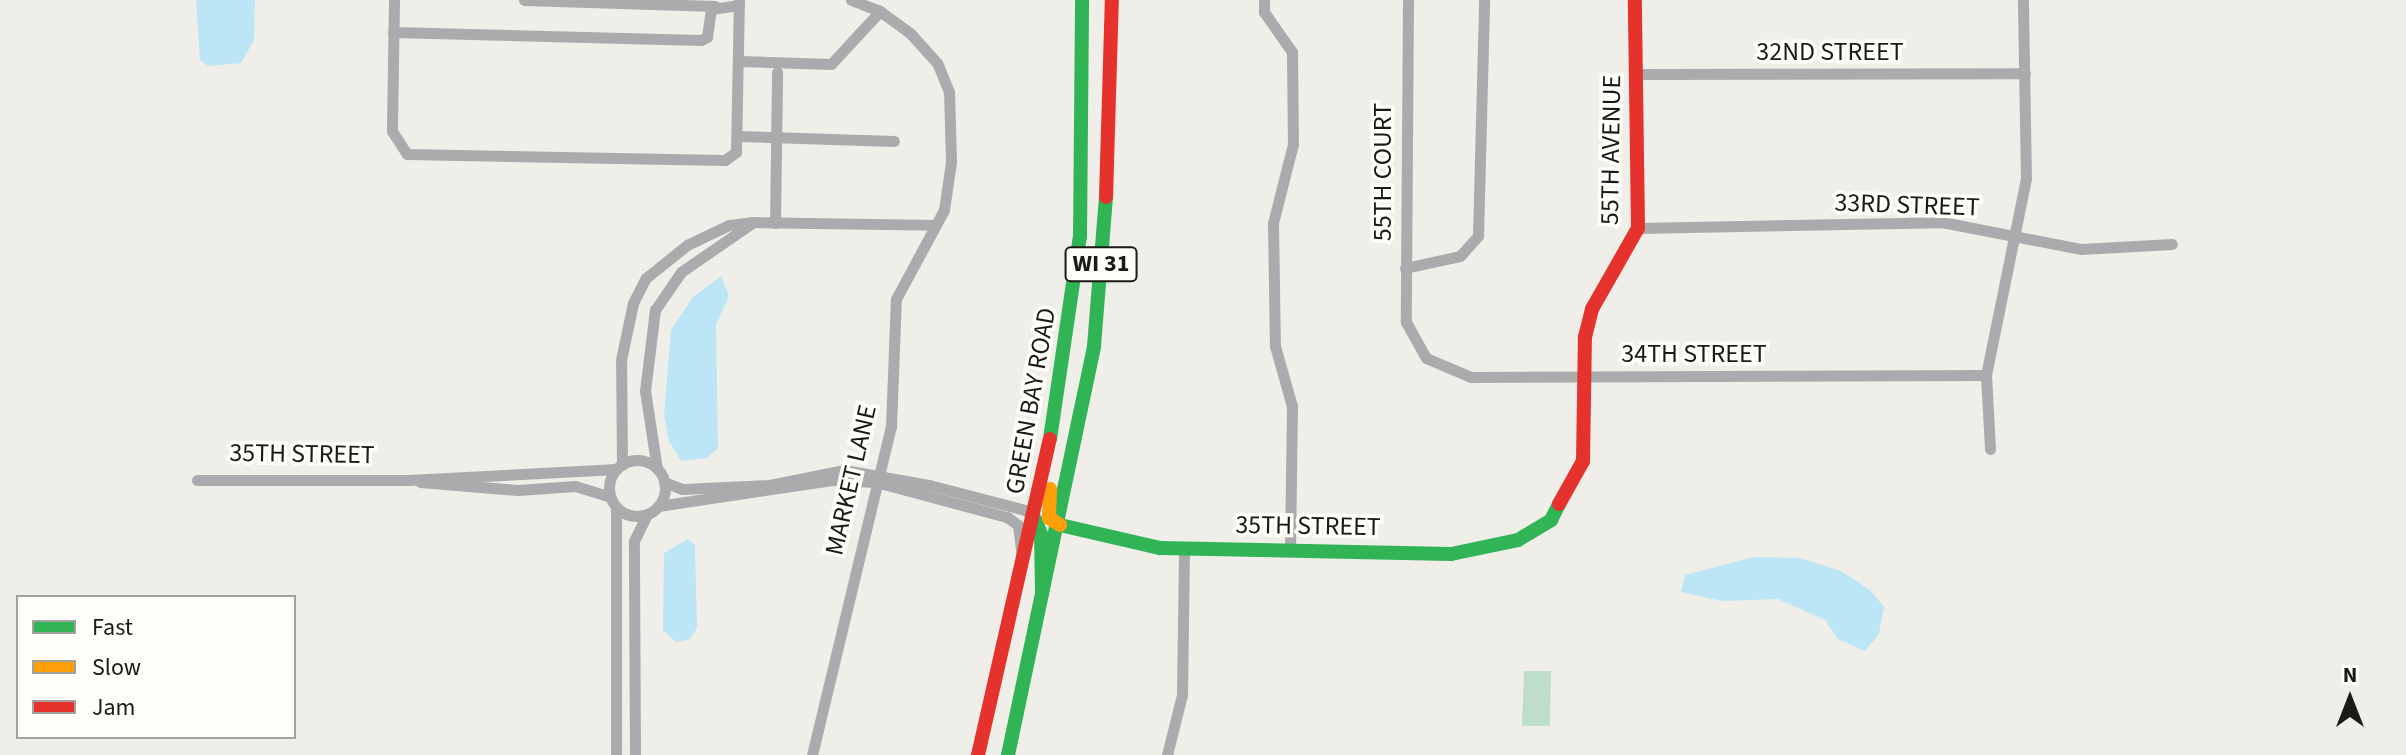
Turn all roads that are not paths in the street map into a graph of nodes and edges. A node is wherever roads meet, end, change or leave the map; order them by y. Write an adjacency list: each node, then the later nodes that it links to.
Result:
1 (394, 0): 15 (street)
2 (524, 0): 13 (street)
3 (851, 0): 14 (street, MARKET LANE)
4 (872, 0): 14 (street, MARKET LANE)
5 (1082, 0): 34 (main road, GREEN BAY ROAD / WI 31)
6 (1112, 0): 46 (main road, GREEN BAY ROAD / WI 31)
7 (1264, 0): 48 (street)
8 (1408, 0): 29 (street, 55TH COURT)
9 (1484, 0): 29 (street)
10 (1635, 0): 19 (main road, 55TH AVENUE)
11 (2023, 0): 18 (street)
12 (739, 2): 13 (street); 16 (street)
13 (715, 6): 15 (street)
14 (880, 11): 16 (street); 25 (street, MARKET LANE)
15 (393, 32): 20 (street)
16 (740, 61): 20 (street)
17 (777, 72): 21 (street)
18 (2025, 73): 19 (street, 32ND STREET); 27 (street)
19 (1636, 74): 26 (main road, 55TH AVENUE)
20 (737, 136): 21 (street)
21 (776, 137): 22 (street); 24 (street)
22 (894, 141)
23 (753, 222): 24 (street); 35 (street); 36 (street)
24 (775, 223): 25 (street)
25 (936, 225): 37 (street, MARKET LANE)
26 (1638, 228): 27 (street, 33RD STREET); 32 (main road, 55TH AVENUE)
27 (2015, 233): 28 (street, 33RD STREET); 31 (street)
28 (2172, 244)
29 (1405, 268): 30 (street, 55TH COURT)
30 (1414, 342): 32 (street, 34TH STREET)
31 (1986, 375): 32 (street, 34TH STREET); 33 (street)
32 (1585, 376): 45 (main road, 55TH AVENUE)
33 (1990, 449)
34 (1047, 463): 44 (main road, GREEN BAY ROAD / WI 31); 46 (main road)
35 (620, 467): 36 (street); 39 (street, 35TH STREET); 41 (street)
36 (657, 469): 40 (street)
37 (878, 478): 40 (street); 42 (street); 44 (street); 49 (street); 53 (street, MARKET LANE)
38 (197, 480): 39 (street, 35TH STREET)
39 (408, 480): 41 (street, 35TH STREET)
40 (664, 482): 42 (street)
41 (613, 502): 43 (street); 51 (street)
42 (658, 506): 43 (street)
43 (647, 514): 52 (street)
44 (1035, 518): 49 (main road, GREEN BAY ROAD / WI 31); 50 (main road)
45 (1551, 520): 48 (main road, 35TH STREET)
46 (1060, 525): 47 (main road, 35TH STREET); 50 (main road, GREEN BAY ROAD / WI 31)
47 (1184, 548): 48 (main road, 35TH STREET); 56 (street)
48 (1290, 549)
49 (1022, 564): 54 (main road, GREEN BAY ROAD / WI 31)
50 (1044, 597): 55 (main road, GREEN BAY ROAD / WI 31)
51 (616, 755)
52 (635, 755)
53 (812, 755)
54 (978, 755)
55 (1008, 755)
56 (1167, 755)

